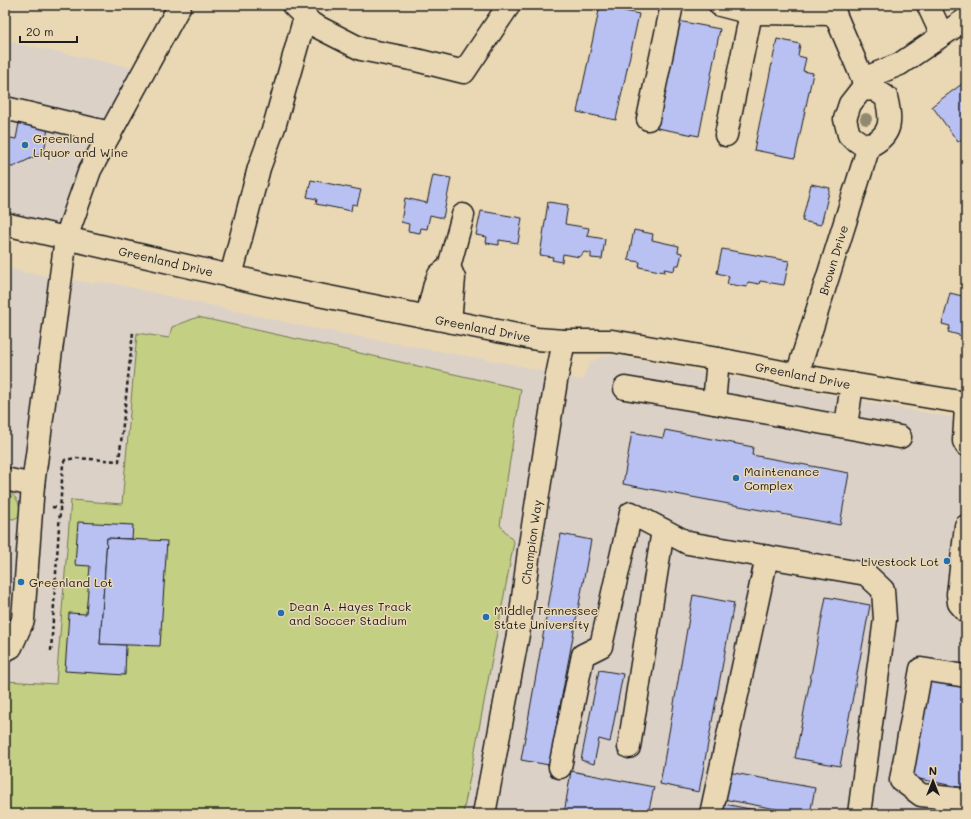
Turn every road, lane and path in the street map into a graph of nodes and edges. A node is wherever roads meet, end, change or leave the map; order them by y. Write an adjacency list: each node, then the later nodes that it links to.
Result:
1 (180, 5): 14 (street)
2 (509, 5): 7 (street)
3 (672, 5): 13 (street)
4 (720, 5): 8 (street)
5 (928, 5): 10 (street)
6 (834, 10): 8 (street); 11 (street)
7 (299, 11): 21 (street)
8 (751, 13): 15 (street)
9 (966, 19): 10 (street)
10 (942, 35): 11 (street)
11 (865, 84): 16 (street); 16 (street)
12 (5, 108): 14 (street)
13 (648, 119)
14 (110, 133): 19 (street)
15 (726, 136)
16 (868, 146): 27 (street, Brown Drive)
17 (463, 215): 20 (street)
18 (5, 224): 19 (street, Greenland Drive)
19 (66, 238): 21 (street, Greenland Drive); 37 (street)
20 (449, 266): 22 (street); 23 (street)
21 (231, 276): 22 (street, Greenland Drive)
22 (427, 317): 23 (street, Greenland Drive)
23 (450, 321): 25 (street, Greenland Drive)
24 (133, 332): 43 (path)
25 (564, 341): 26 (street, Greenland Drive); 49 (street, Champion Way)
26 (718, 359): 27 (street, Greenland Drive); 30 (street)
27 (797, 375): 28 (street, Greenland Drive)
28 (852, 384): 31 (street, Greenland Drive); 33 (street)
29 (625, 388): 30 (street)
30 (714, 403): 33 (street)
31 (966, 404)
32 (966, 408): 35 (street)
33 (846, 426): 34 (street)
34 (900, 437)
35 (966, 445)
36 (5, 479): 37 (street)
37 (33, 485): 42 (street)
38 (966, 526): 41 (street)
39 (663, 530): 40 (street); 45 (street); 46 (street)
40 (767, 557): 50 (street); 51 (street)
41 (966, 611)
42 (5, 650)
43 (51, 651)
44 (966, 676): 48 (street)
45 (629, 746)
46 (560, 767)
47 (966, 800): 48 (street)
48 (919, 805)
49 (484, 814)
50 (711, 814)
51 (859, 814)

